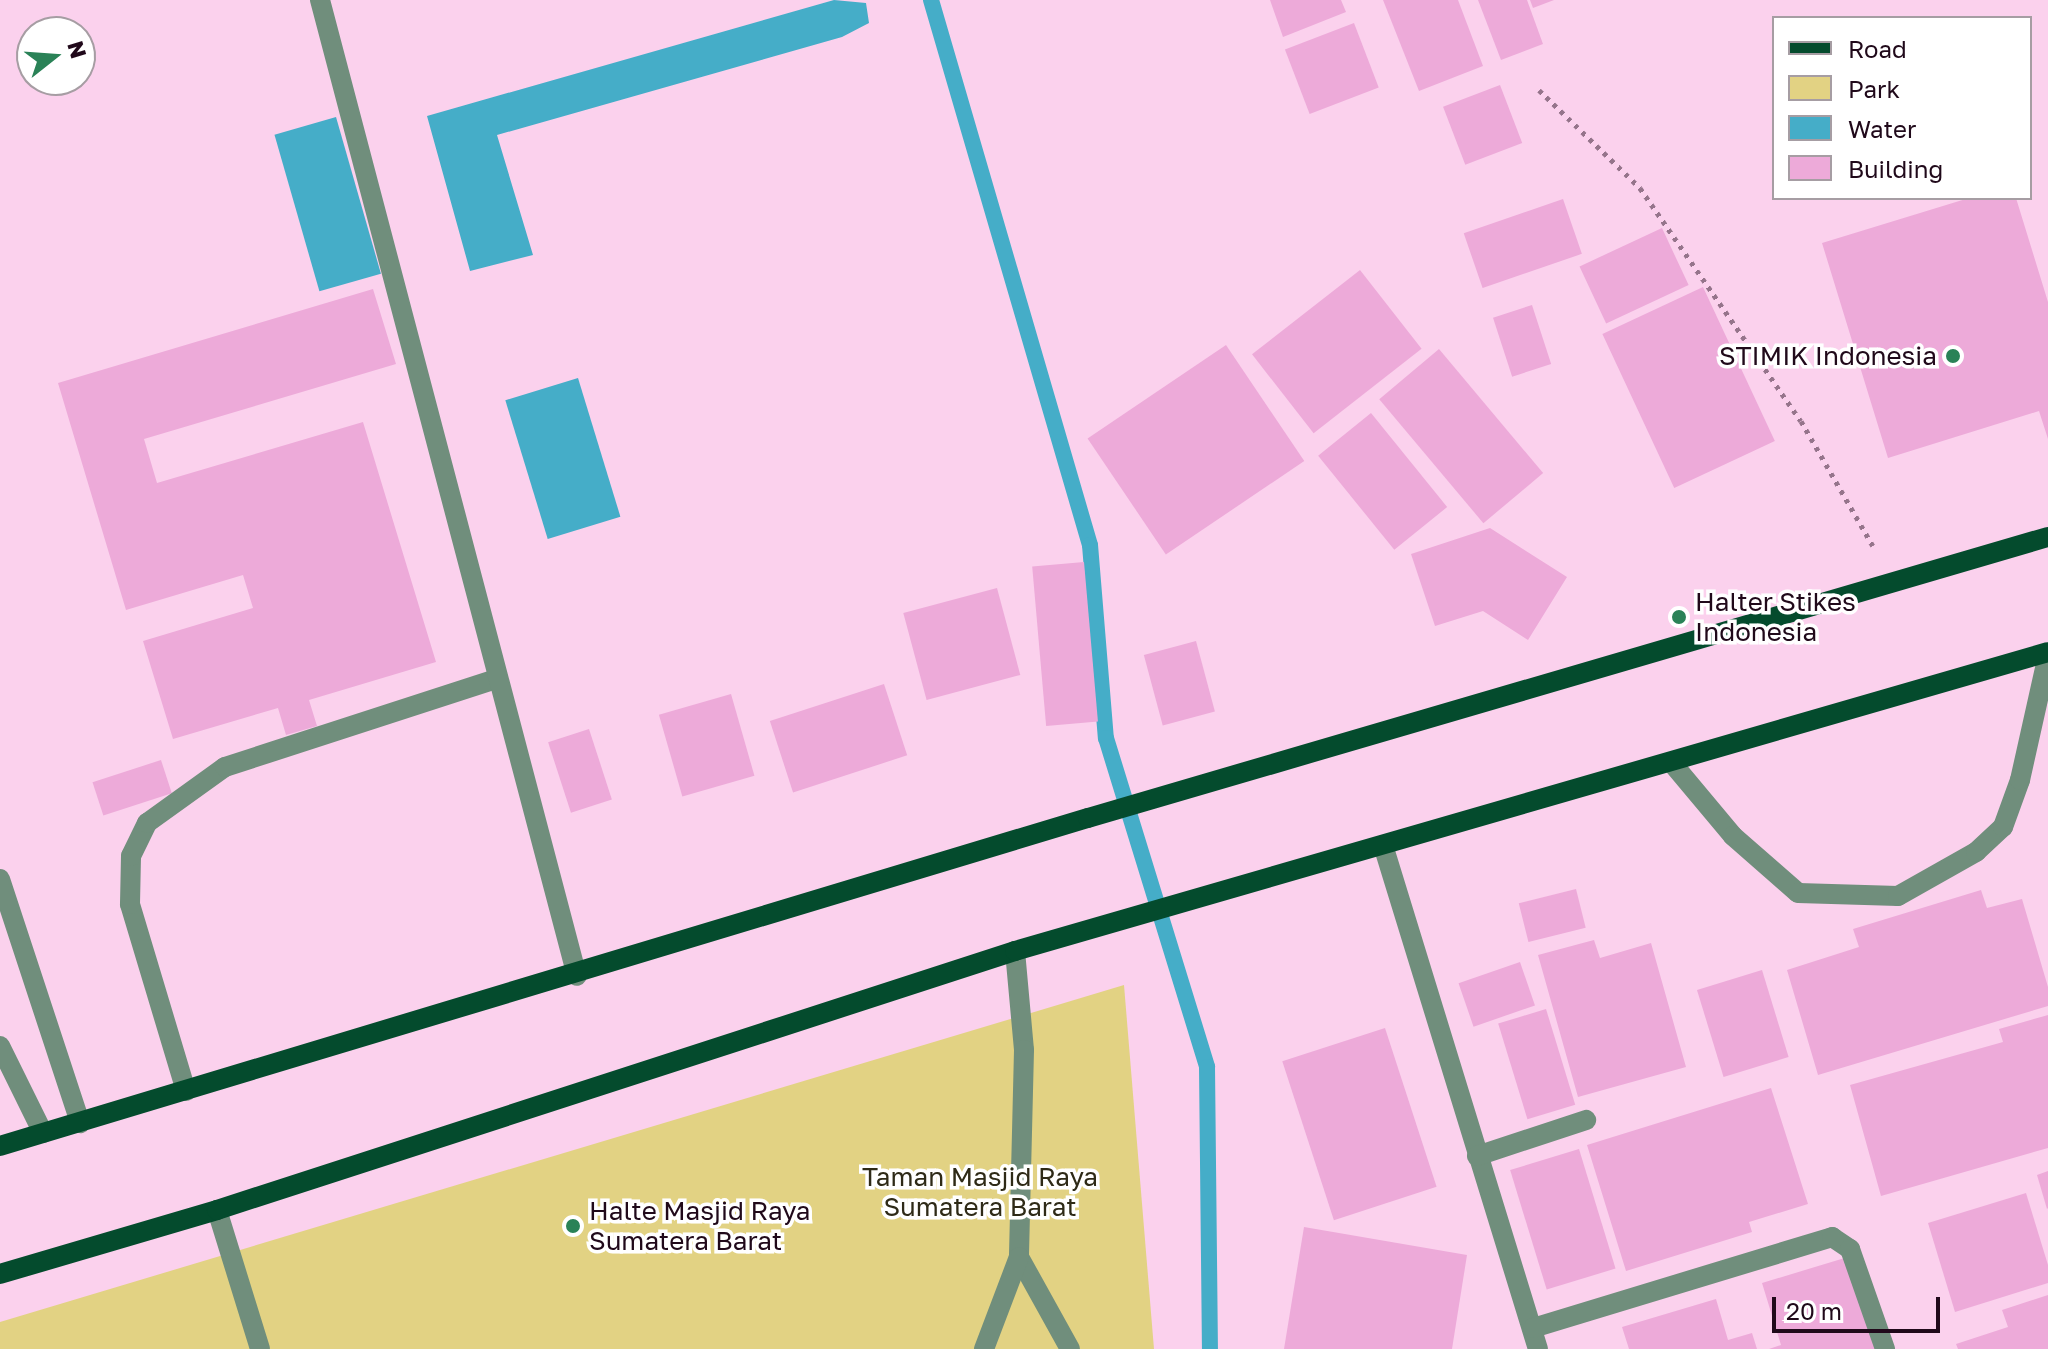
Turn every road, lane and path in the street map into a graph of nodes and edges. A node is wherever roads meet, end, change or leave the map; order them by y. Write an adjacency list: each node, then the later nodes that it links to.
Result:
1 (320, 0): 6 (street)
2 (1539, 90): 4 (path)
3 (2048, 537): 4 (main road)
4 (1896, 585): 11 (main road)
5 (2048, 654): 7 (main road); 7 (street)
6 (496, 679): 11 (street); 13 (street)
7 (1672, 763): 8 (main road)
8 (1383, 845): 10 (main road); 18 (street)
9 (0, 879): 15 (street)
10 (1015, 951): 19 (main road); 20 (street)
11 (577, 976): 13 (main road)
12 (0, 1046): 16 (street)
13 (186, 1091): 15 (main road)
14 (1586, 1120): 18 (street)
15 (80, 1123): 16 (main road)
16 (43, 1133): 17 (main road)
17 (0, 1146)
18 (1477, 1156): 22 (street)
19 (217, 1210): 21 (main road); 23 (street)
20 (1019, 1257): 24 (street); 25 (street)
21 (0, 1274)
22 (1533, 1328): 26 (street); 27 (street)
23 (260, 1349)
24 (984, 1349)
25 (1070, 1349)
26 (1538, 1349)
27 (1885, 1349)

